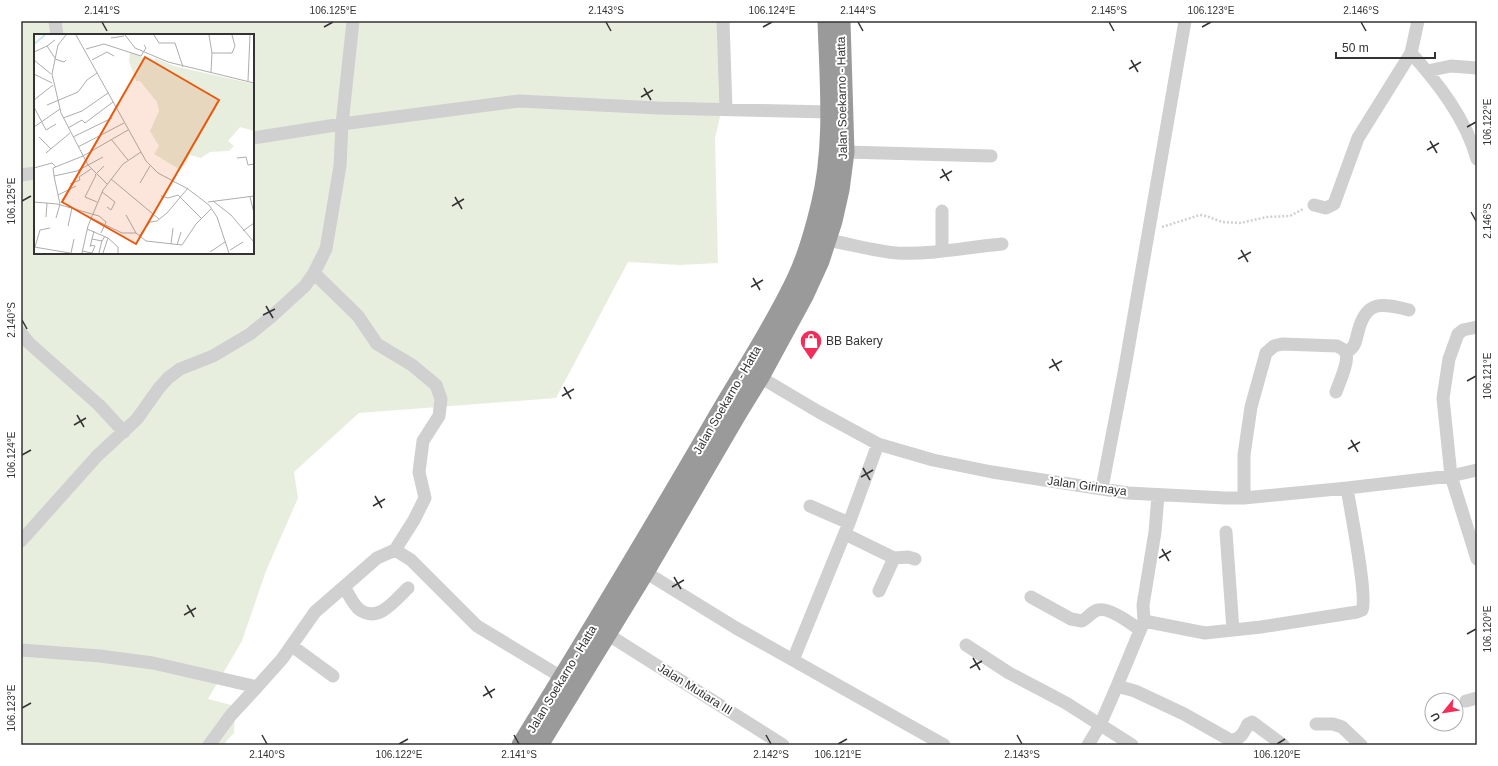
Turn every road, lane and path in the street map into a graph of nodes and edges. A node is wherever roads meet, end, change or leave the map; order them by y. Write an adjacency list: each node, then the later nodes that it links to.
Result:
1 (55, 21): 8 (street)
2 (353, 21): 14 (street)
3 (723, 21): 12 (street)
4 (827, 21): 13 (highway, Jalan Soekarno - Hatta)
5 (841, 21): 16 (highway, Jalan Soekarno - Hatta)
6 (1185, 21): 23 (street)
7 (1418, 21): 9 (street)
8 (57, 34)
9 (1411, 53): 11 (street); 21 (street)
10 (1477, 68): 11 (street)
11 (1427, 71): 18 (street)
12 (726, 109): 13 (street); 14 (street)
13 (830, 112): 32 (highway, Jalan Soekarno - Hatta)
14 (342, 124): 15 (street); 27 (street)
15 (254, 138)
16 (845, 152): 17 (street); 24 (highway, Jalan Soekarno - Hatta)
17 (991, 156)
18 (1477, 159)
19 (34, 173): 20 (street)
20 (21, 175)
21 (1314, 205): 23 (path)
22 (942, 211): 26 (street)
23 (1148, 231): 38 (street)
24 (827, 240): 26 (street); 32 (highway, Jalan Soekarno - Hatta)
25 (1002, 244): 26 (street)
26 (942, 251)
27 (314, 273): 34 (street); 46 (street)
28 (1409, 310): 31 (street)
29 (1477, 327): 37 (street)
30 (21, 333): 34 (street)
31 (1346, 353): 33 (street); 41 (street)
32 (753, 373): 35 (street, Jalan Girimaya); 50 (highway, Jalan Soekarno - Hatta); 63 (highway, Jalan Soekarno - Hatta)
33 (1336, 392)
34 (124, 432): 45 (street)
35 (878, 444): 38 (street, Jalan Girimaya); 43 (street)
36 (1477, 470): 37 (street, Jalan Girimaya)
37 (1451, 476): 39 (street, Jalan Girimaya); 49 (street)
38 (1102, 488): 40 (street, Jalan Girimaya)
39 (1347, 488): 41 (street, Jalan Girimaya); 56 (street)
40 (1158, 495): 41 (street, Jalan Girimaya); 55 (street)
41 (1244, 498)
42 (810, 506): 43 (street)
43 (847, 528): 47 (street); 61 (street)
44 (1226, 532): 56 (street)
45 (21, 541)
46 (395, 550): 51 (street); 63 (street)
47 (894, 558): 48 (street); 53 (street)
48 (915, 559)
49 (1477, 559)
50 (645, 572): 57 (highway, Jalan Soekarno - Hatta); 61 (street)
51 (344, 587): 52 (street); 59 (street)
52 (408, 588)
53 (879, 590)
54 (1031, 597): 55 (street)
55 (1142, 626): 56 (street); 64 (street)
56 (1233, 630)
57 (607, 634): 70 (highway, Jalan Soekarno - Hatta); 71 (street, Jalan Mutiara III)
58 (966, 645): 67 (street)
59 (292, 646): 62 (street); 65 (street)
60 (21, 650): 65 (street)
61 (793, 660): 72 (street)
62 (333, 676)
63 (562, 678): 69 (highway, Jalan Soekarno - Hatta)
64 (1118, 686): 67 (street); 75 (street)
65 (257, 687): 68 (street)
66 (1316, 724): 76 (street)
67 (1100, 725): 73 (street); 74 (street)
68 (209, 745)
69 (521, 745)
70 (539, 745)
71 (783, 745)
72 (944, 745)
73 (1088, 745)
74 (1132, 745)
75 (1283, 745)
76 (1361, 745)

